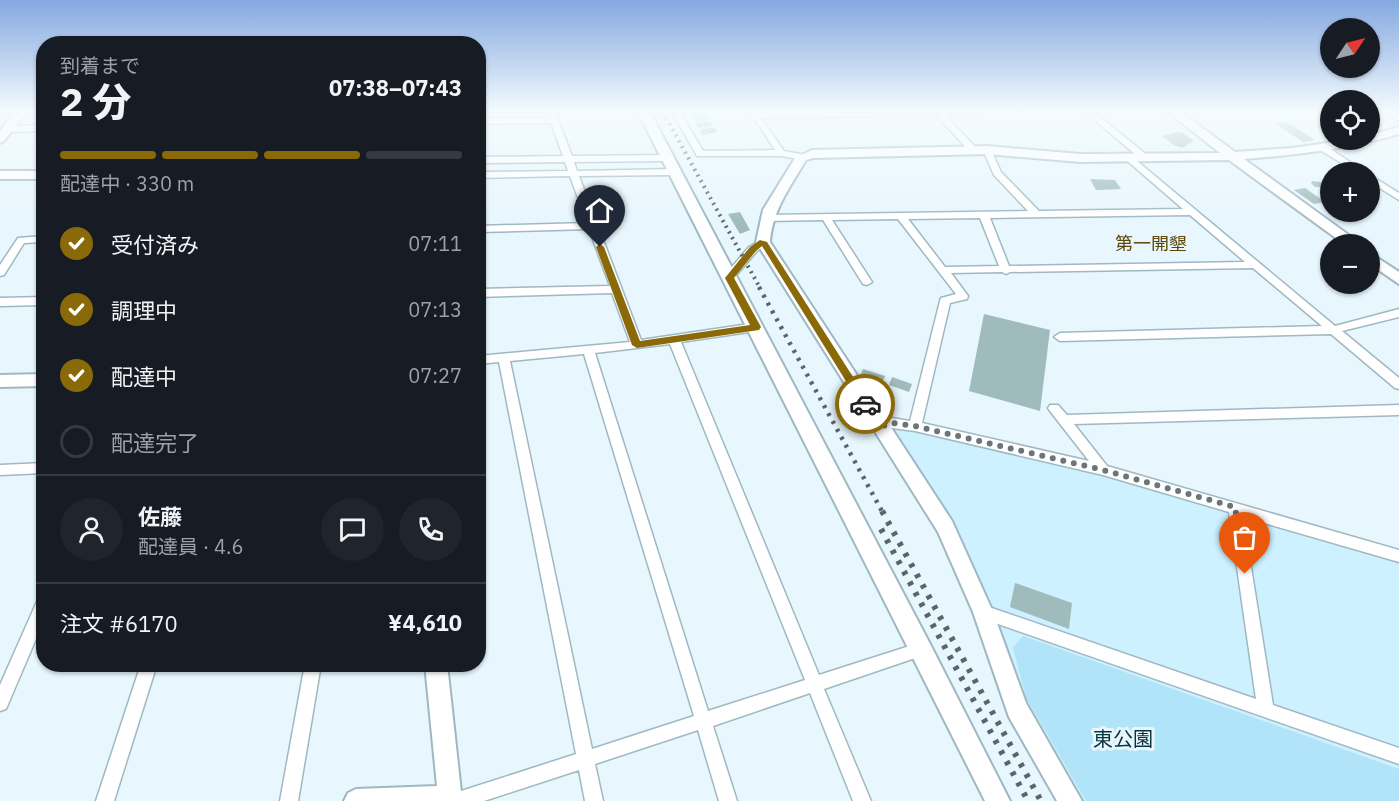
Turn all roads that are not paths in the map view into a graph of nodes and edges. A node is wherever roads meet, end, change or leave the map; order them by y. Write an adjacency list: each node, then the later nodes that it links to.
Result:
1 (564, 149): 15 (street)
2 (662, 149): 18 (street)
3 (697, 149): 10 (street)
4 (778, 149): 10 (street)
5 (1135, 149): 14 (street)
6 (1223, 149): 11 (street)
7 (1313, 149): 11 (street)
8 (1326, 150): 17 (street)
9 (981, 151): 12 (street); 13 (street); 26 (street)
10 (781, 153): 12 (street)
11 (1232, 156): 14 (street); 33 (street)
12 (803, 157): 29 (street)
13 (1128, 158): 14 (street); 25 (street)
14 (1145, 158)
15 (567, 159): 16 (street); 18 (street); 19 (street)
16 (486, 160)
17 (1345, 162)
18 (670, 165): 19 (street); 41 (street)
19 (572, 173): 22 (street); 31 (street)
20 (0, 175): 21 (street)
21 (36, 175)
22 (486, 175)
23 (1380, 185): 24 (street)
24 (1399, 197)
25 (1191, 212): 26 (street); 36 (street)
26 (1036, 214): 27 (street)
27 (984, 215): 28 (street); 39 (street)
28 (901, 217): 30 (street); 38 (street)
29 (766, 218): 30 (street); 35 (street)
30 (826, 218): 43 (street)
31 (592, 226): 32 (street); 44 (street)
32 (486, 229)
33 (1338, 234)
34 (36, 239): 40 (street)
35 (763, 242): 41 (street); 64 (street)
36 (1255, 265): 39 (street); 50 (street)
37 (1380, 265): 42 (street)
38 (944, 270): 39 (street); 63 (street)
39 (1006, 271)
40 (0, 273)
41 (729, 278): 49 (street)
42 (1399, 279)
43 (867, 282)
44 (615, 289): 45 (street); 53 (street)
45 (486, 293)
46 (36, 301): 47 (street)
47 (0, 302)
48 (1399, 313): 50 (street)
49 (756, 327): 52 (street); 72 (street)
50 (1333, 330): 51 (street); 59 (street)
51 (1060, 337)
52 (674, 340): 53 (street); 76 (street)
53 (637, 345): 54 (street)
54 (588, 350): 55 (street); 79 (street)
55 (504, 358): 56 (street); 81 (street)
56 (486, 359)
57 (36, 380): 58 (street)
58 (0, 381)
59 (1399, 385)
60 (1054, 408): 62 (street)
61 (1399, 410): 62 (street)
62 (1063, 420): 67 (street)
63 (915, 426): 64 (street); 67 (street)
64 (879, 427): 70 (street)
65 (36, 468): 66 (street)
66 (0, 470)
67 (1103, 470): 68 (street)
68 (1235, 507): 69 (street); 78 (street)
69 (1399, 556)
70 (983, 612): 78 (street); 90 (street)
71 (36, 620): 77 (street)
72 (922, 649): 76 (street); 89 (street)
73 (146, 672): 83 (street)
74 (312, 672): 84 (street)
75 (437, 672): 82 (street)
76 (813, 685): 79 (street); 88 (street)
77 (0, 703)
78 (1266, 709): 80 (street)
79 (703, 722): 81 (street); 87 (street)
80 (1399, 756)
81 (585, 761): 82 (street); 86 (street)
82 (452, 800): 85 (street)
83 (105, 801)
84 (289, 801)
85 (356, 801)
86 (594, 801)
87 (728, 801)
88 (862, 801)
89 (998, 801)
90 (1070, 801)

